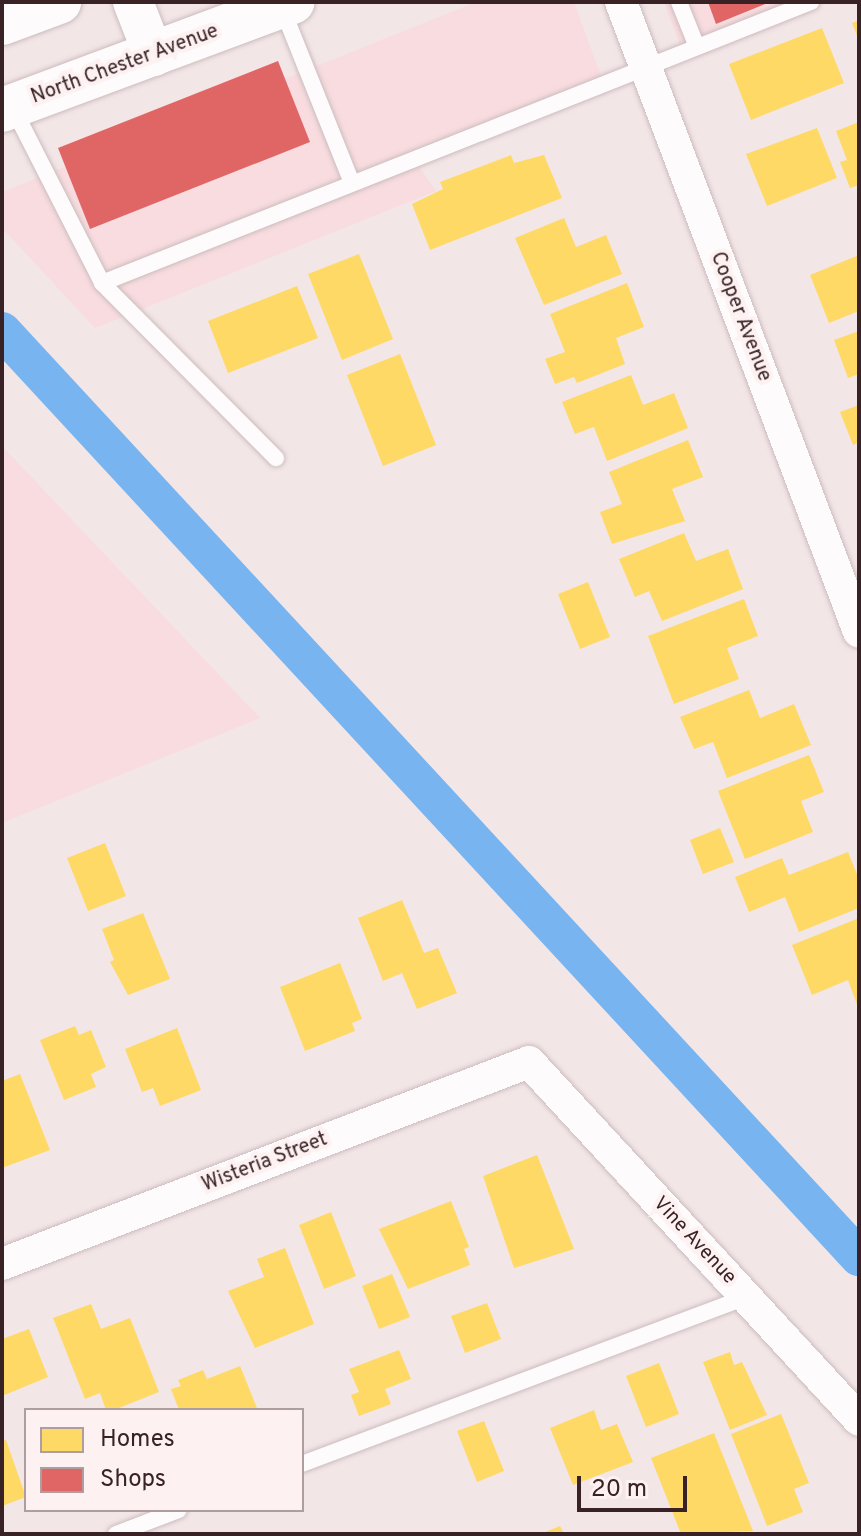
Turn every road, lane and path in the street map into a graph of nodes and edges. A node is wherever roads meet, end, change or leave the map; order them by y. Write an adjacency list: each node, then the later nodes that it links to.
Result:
1 (133, 2): 7 (street)
2 (621, 2): 8 (street, Cooper Avenue)
3 (679, 2): 6 (lane)
4 (811, 2): 6 (lane)
5 (287, 4): 7 (main road, North Chester Avenue); 10 (lane)
6 (697, 47): 8 (lane)
7 (154, 56): 9 (main road, North Chester Avenue)
8 (646, 67): 10 (lane); 13 (street, Cooper Avenue)
9 (7, 109): 11 (lane)
10 (352, 183): 11 (lane)
11 (102, 283): 12 (lane)
12 (276, 458)
13 (859, 632)
14 (529, 1062): 15 (street, Wisteria Street); 16 (street, Vine Avenue)
15 (2, 1264)
16 (746, 1297): 17 (street, Vine Avenue); 18 (lane)
17 (859, 1420)
18 (304, 1463)
19 (174, 1512): 20 (lane)
20 (116, 1534)

